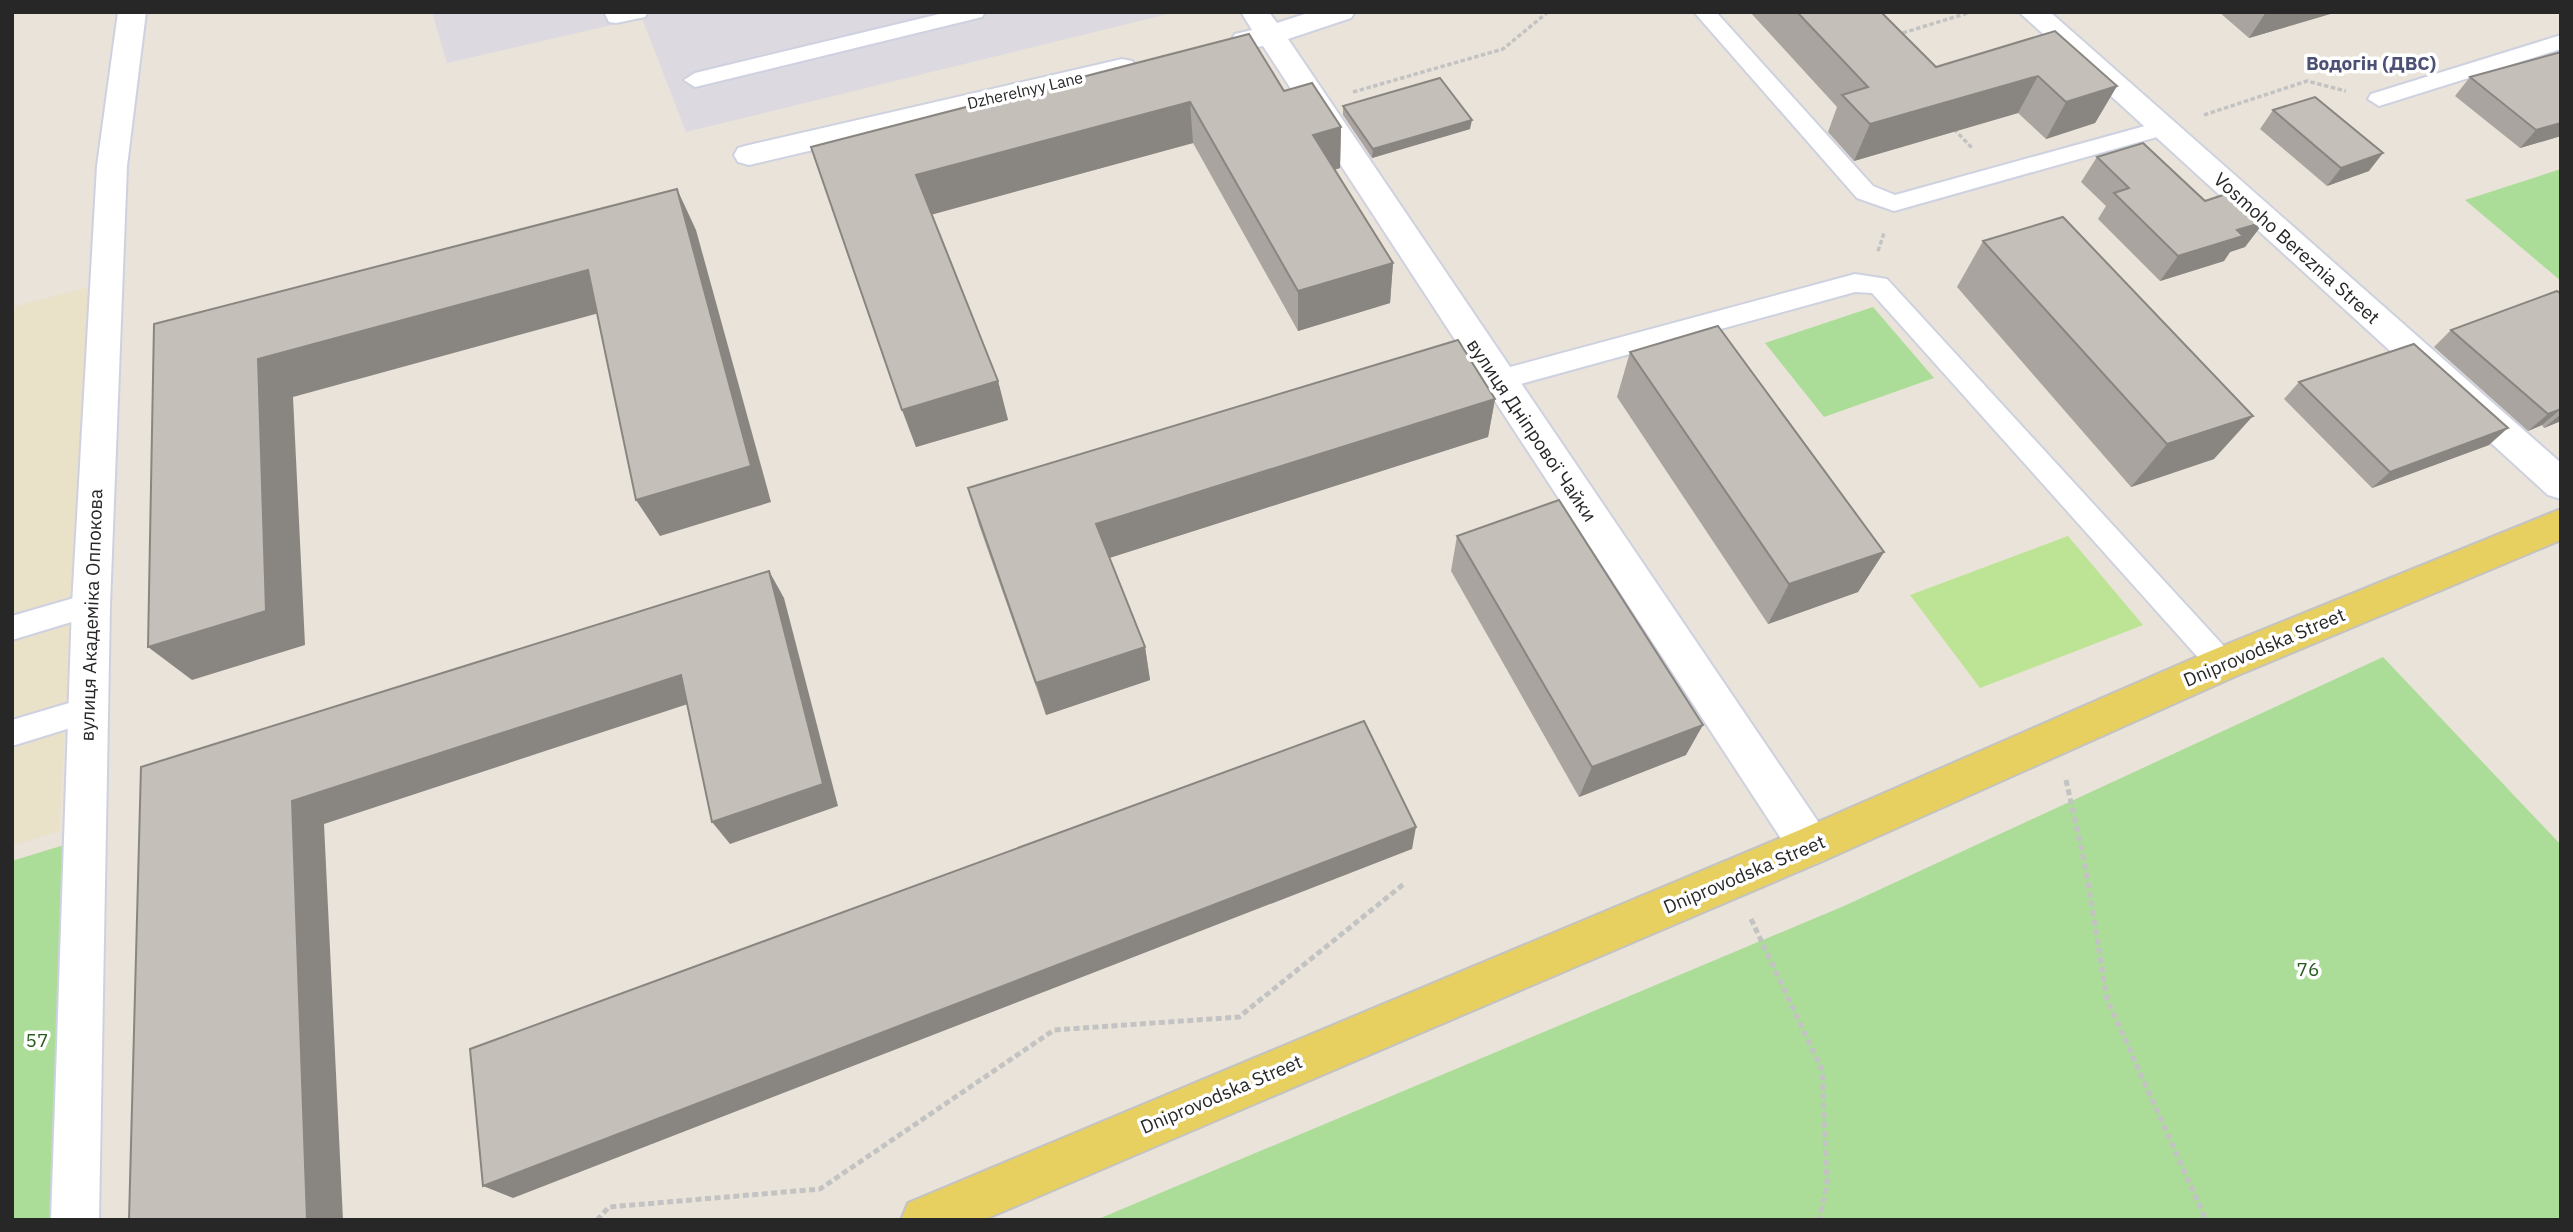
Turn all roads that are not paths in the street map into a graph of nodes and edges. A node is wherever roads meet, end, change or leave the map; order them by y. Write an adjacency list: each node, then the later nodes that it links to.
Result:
1 (132, 12): 19 (street, вулиця Академіка Оппокова)
2 (614, 12): 3 (lane)
3 (638, 12)
4 (975, 12): 12 (lane)
5 (1341, 12): 8 (street)
6 (1704, 12): 14 (lane)
7 (2042, 14): 14 (street, Vosmoho Bereznia Street)
8 (1263, 24): 10 (street); 16 (street, вулиця Дніпрової Чайки)
9 (2561, 42): 13 (lane)
10 (1218, 45)
11 (1151, 61): 15 (street, Dzherelnyy Lane)
12 (695, 80)
13 (2379, 99)
14 (2163, 128): 17 (street, Vosmoho Bereznia Street)
15 (749, 155)
16 (1499, 380): 21 (lane); 24 (street, вулиця Дніпрової Чайки)
17 (2561, 485)
18 (2561, 524): 21 (main road, Dniprovodska Street)
19 (91, 605): 20 (lane); 22 (street, вулиця Академіка Оппокова)
20 (12, 628)
21 (2222, 664): 24 (main road, Dniprovodska Street)
22 (86, 711): 23 (lane); 25 (street, вулиця Академіка Оппокова)
23 (12, 733)
24 (1810, 846): 26 (main road, Dniprovodska Street)
25 (75, 1220)
26 (925, 1220)

